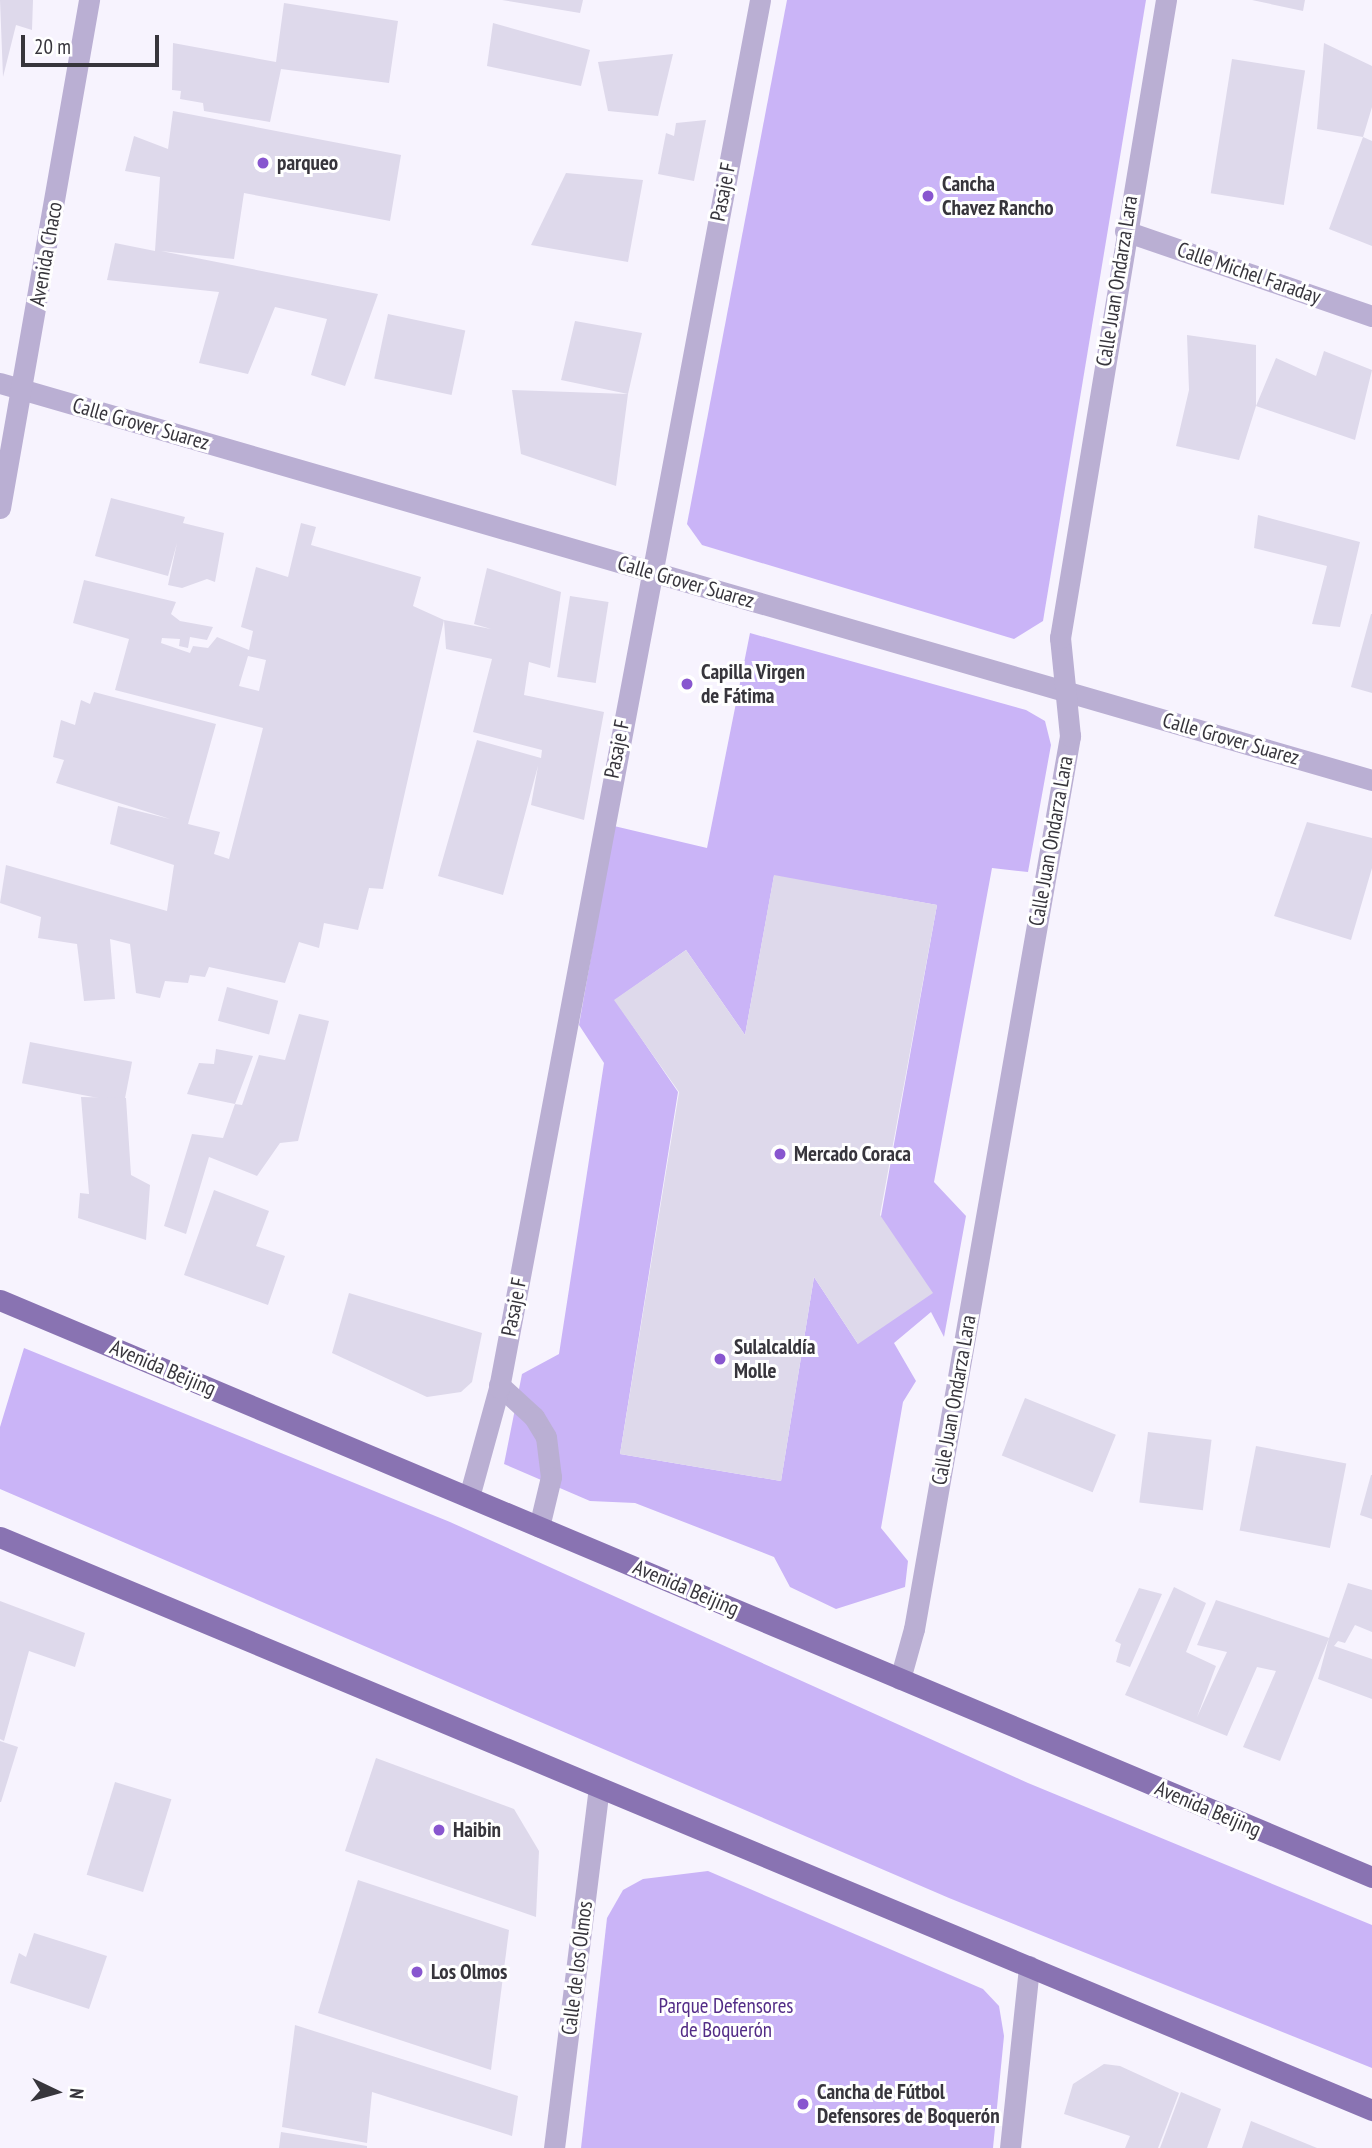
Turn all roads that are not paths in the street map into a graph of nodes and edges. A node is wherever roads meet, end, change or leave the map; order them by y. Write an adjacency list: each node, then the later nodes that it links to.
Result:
1 (89, 0): 7 (street, Avenida Chaco)
2 (760, 0): 9 (street, Pasaje F)
3 (1166, 0): 4 (street, Calle Juan Ondarza Lara)
4 (1125, 231): 5 (street, Calle Michel Faraday); 10 (street, Calle Juan Ondarza Lara)
5 (1372, 316)
6 (0, 383): 7 (street, Calle Grover Suarez)
7 (23, 389): 8 (street, Avenida Chaco); 9 (street, Calle Grover Suarez)
8 (0, 508)
9 (650, 572): 10 (street, Calle Grover Suarez); 13 (street, Pasaje F)
10 (1063, 691): 11 (street, Calle Grover Suarez); 17 (street, Calle Juan Ondarza Lara)
11 (1372, 780)
12 (0, 1300): 14 (main road, Avenida Beijing)
13 (499, 1385): 14 (street, Pasaje F); 15 (street)
14 (469, 1497): 15 (main road, Avenida Beijing)
15 (539, 1527): 17 (main road, Avenida Beijing)
16 (0, 1537): 18 (main road)
17 (900, 1679): 19 (main road, Avenida Beijing)
18 (599, 1789): 20 (main road); 22 (street, Calle de los Olmos)
19 (1372, 1877)
20 (1029, 1966): 21 (main road); 23 (street)
21 (1372, 2110)
22 (554, 2148)
23 (1010, 2148)

